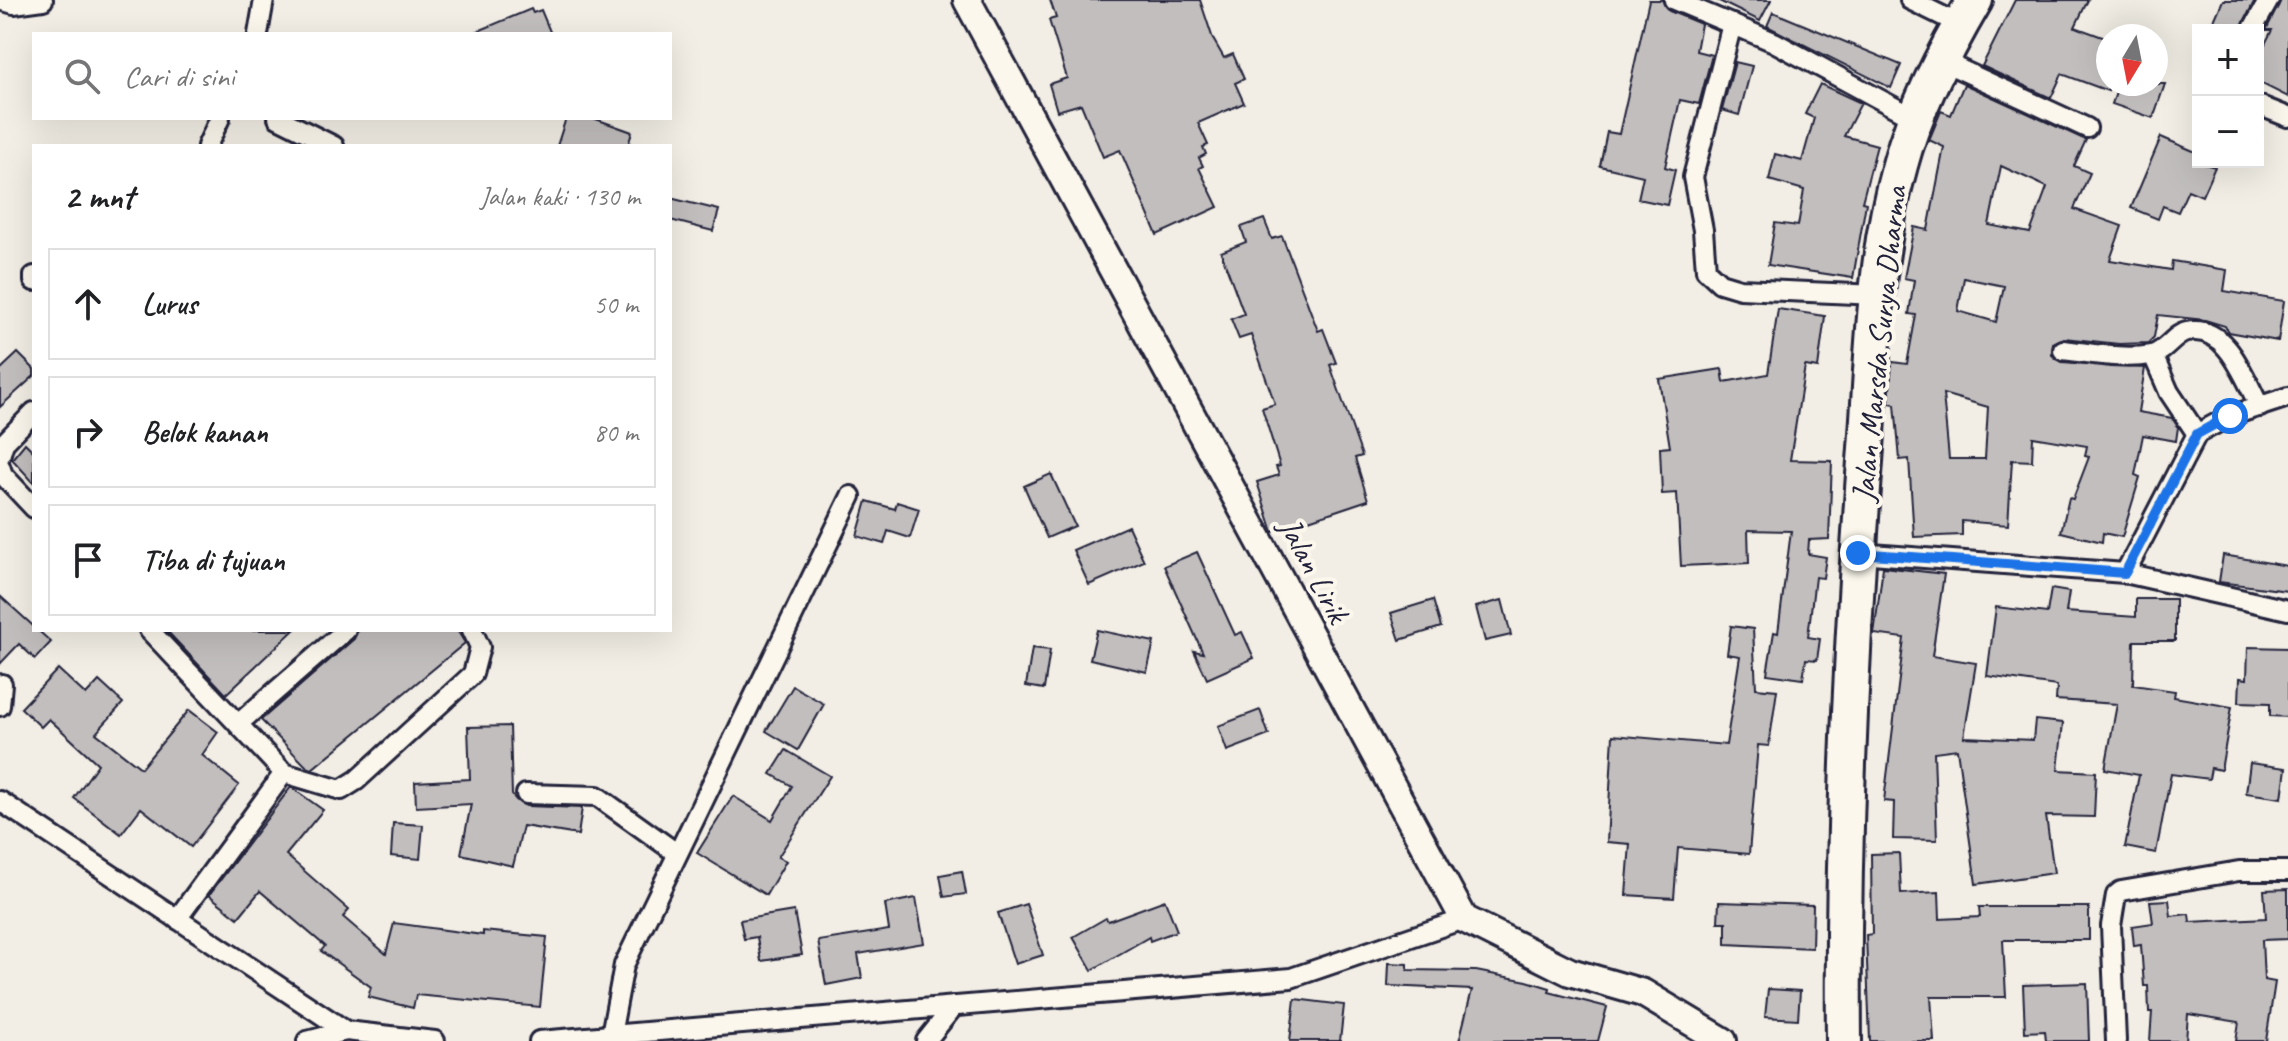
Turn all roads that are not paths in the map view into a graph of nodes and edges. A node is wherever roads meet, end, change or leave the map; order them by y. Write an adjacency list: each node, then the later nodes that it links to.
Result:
1 (0, 0): 2 (street)
2 (43, 0)
3 (264, 0): 11 (street)
4 (967, 0): 47 (main road, Jalan Lirik)
5 (1674, 0): 9 (street)
6 (1910, 0): 8 (street)
7 (2269, 0): 10 (street)
8 (1968, 12): 12 (highway, Jalan Marsda Surya Dharma)
9 (1732, 24): 15 (street); 21 (street)
10 (2255, 24)
11 (258, 32)
12 (1942, 61): 15 (highway, Jalan Marsda Surya Dharma); 18 (street)
13 (2264, 107): 14 (street)
14 (2288, 117)
15 (1916, 119): 21 (highway, Jalan Marsda Surya Dharma)
16 (219, 120): 19 (street)
17 (282, 120): 20 (street)
18 (2087, 128)
19 (208, 144)
20 (330, 144)
21 (1878, 295): 32 (highway, Jalan Marsda Surya Dharma)
22 (2063, 350): 23 (street)
23 (2153, 355): 25 (street); 27 (street)
24 (2288, 397): 25 (street)
25 (2260, 407): 27 (street)
26 (32, 414): 28 (street)
27 (2197, 434): 33 (street)
28 (0, 456)
29 (0, 466): 31 (street)
30 (851, 496): 44 (street)
31 (32, 506)
32 (1858, 553): 33 (street); 56 (highway, Jalan Marsda Surya Dharma)
33 (2125, 573): 34 (street)
34 (2288, 610)
35 (153, 632): 40 (street)
36 (344, 632): 40 (street)
37 (473, 632): 41 (street)
38 (2, 684): 39 (street)
39 (0, 706)
40 (238, 724): 41 (street)
41 (284, 773): 46 (street)
42 (526, 794): 44 (street)
43 (0, 801): 46 (street)
44 (675, 852): 50 (street)
45 (2288, 871): 57 (street)
46 (177, 919): 49 (street)
47 (1464, 919): 48 (street); 55 (main road)
48 (954, 1006): 50 (street); 54 (street)
49 (346, 1031): 51 (street); 52 (street)
50 (611, 1035): 53 (street)
51 (307, 1041)
52 (435, 1041)
53 (539, 1041)
54 (926, 1041)
55 (1723, 1041)
56 (1844, 1041)
57 (2116, 1041)

